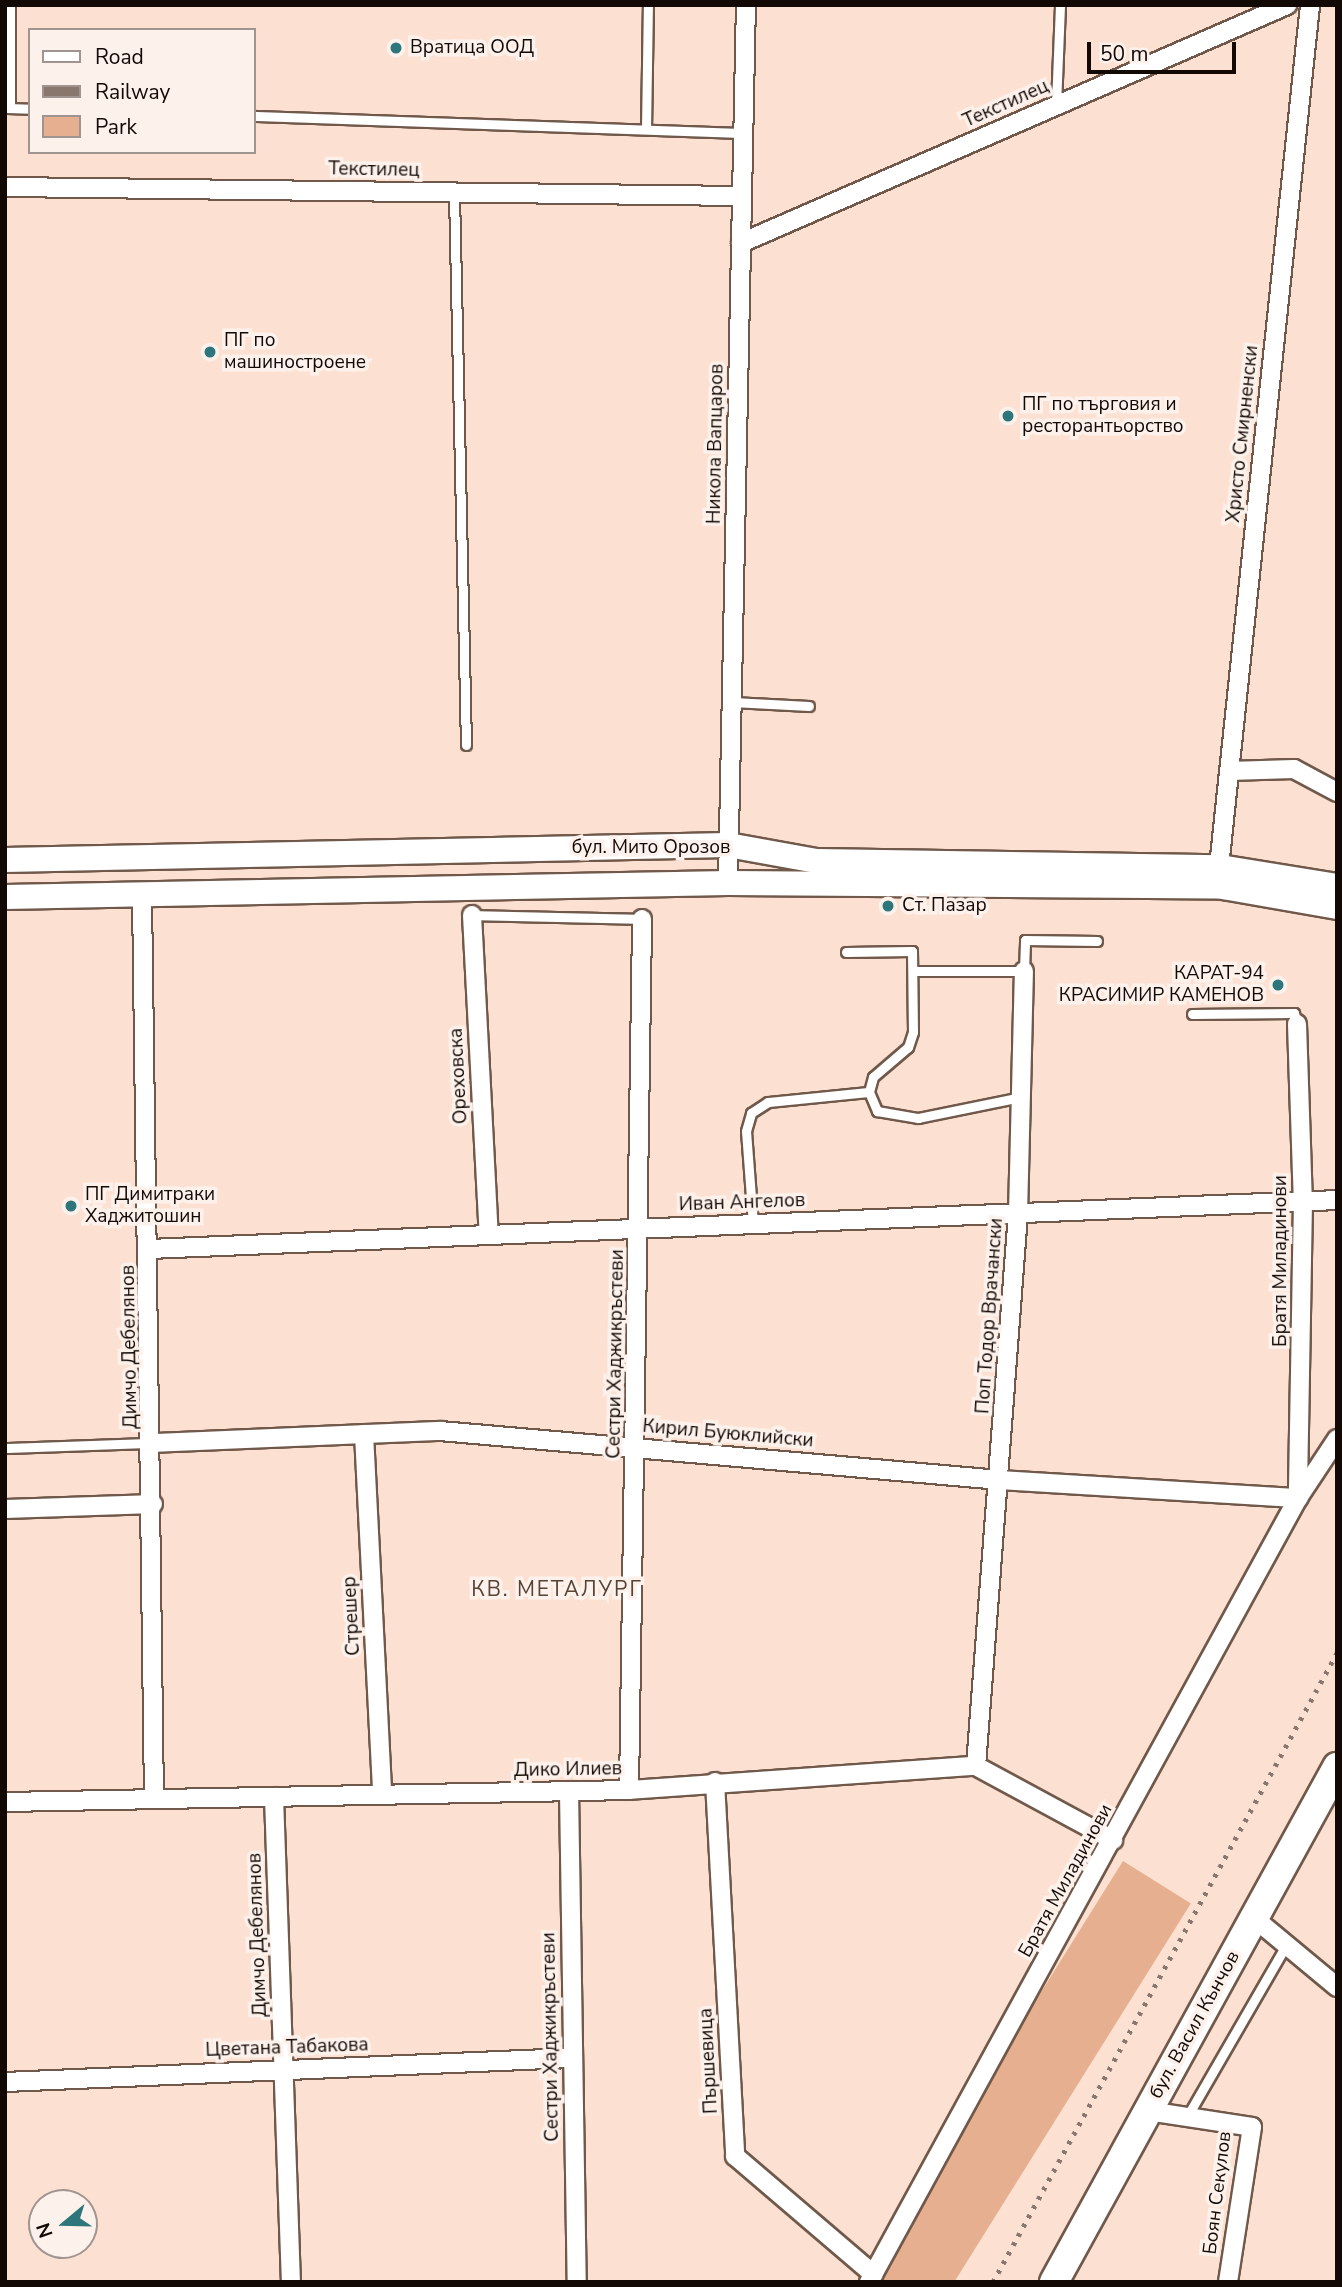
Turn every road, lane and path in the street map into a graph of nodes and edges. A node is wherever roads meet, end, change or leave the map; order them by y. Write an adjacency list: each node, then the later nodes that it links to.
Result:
1 (10, 5): 8 (lane)
2 (648, 5): 11 (lane)
3 (746, 5): 12 (street, Никола Вапцаров)
4 (1060, 5): 7 (lane)
5 (1287, 5): 7 (street, Текстилец)
6 (1310, 5): 20 (street, Христо Смирненски)
7 (1056, 105): 16 (street, Текстилец)
8 (8, 108): 9 (lane)
9 (28, 109)
10 (256, 117): 11 (lane)
11 (646, 129): 12 (lane)
12 (744, 133): 15 (street, Никола Вапцаров)
13 (5, 187): 14 (street, Текстилец)
14 (454, 192): 15 (street, Текстилец); 19 (lane)
15 (742, 195): 16 (street, Никола Вапцаров)
16 (741, 243): 17 (street, Никола Вапцаров)
17 (732, 702): 18 (lane); 22 (street, Никола Вапцаров)
18 (809, 706)
19 (466, 745)
20 (1229, 771): 21 (street); 24 (street, Христо Смирненски)
21 (1337, 792)
22 (728, 845): 23 (main road, бул. Мито Орозов); 24 (main road, бул. Мито Орозов); 25 (street, Никола Вапцаров)
23 (5, 860)
24 (1219, 867): 26 (main road, бул. Мито Орозов)
25 (728, 883): 27 (main road, бул. Мито Орозов); 29 (main road, бул. Мито Орозов)
26 (1337, 886)
27 (142, 895): 28 (main road, бул. Мито Орозов); 46 (street, Димчо Дебелянов)
28 (5, 897)
29 (1337, 907)
30 (471, 915): 31 (lane); 45 (street, Ореховска)
31 (642, 919): 44 (street, Сестри Хаджикръстеви)
32 (1097, 942): 35 (lane, Поп Тодор Врачански)
33 (846, 952): 34 (lane)
34 (914, 971): 35 (lane); 38 (lane)
35 (1024, 971): 39 (street, Поп Тодор Врачански)
36 (1192, 1014): 37 (lane)
37 (1297, 1024): 41 (street, Братя Миладинови)
38 (869, 1092): 39 (lane); 43 (lane)
39 (1021, 1097): 42 (street, Поп Тодор Врачански)
40 (1337, 1200): 41 (street, Иван Ангелов)
41 (1303, 1201): 42 (street, Иван Ангелов); 53 (street, Братя Миладинови)
42 (1018, 1214): 43 (street, Иван Ангелов); 52 (street, Поп Тодор Врачански)
43 (753, 1224): 44 (street, Иван Ангелов)
44 (638, 1228): 45 (street, Иван Ангелов); 50 (street, Сестри Хаджикръстеви)
45 (489, 1235): 46 (street, Иван Ангелов)
46 (149, 1249): 49 (street, Димчо Дебелянов)
47 (364, 1434): 49 (street, Кирил Буюклийски); 50 (street, Кирил Буюклийски); 61 (street, Стрешер)
48 (1337, 1439): 53 (street, Братя Миладинови)
49 (153, 1443): 51 (lane); 54 (street, Димчо Дебелянов)
50 (636, 1447): 52 (street, Кирил Буюклийски); 59 (street, Сестри Хаджикръстеви)
51 (5, 1448)
52 (1000, 1480): 53 (street, Кирил Буюклийски); 56 (street, Поп Тодор Врачански)
53 (1298, 1498): 65 (street, Братя Миладинови)
54 (153, 1504): 55 (street); 63 (street, Димчо Дебелянов)
55 (5, 1509)
56 (976, 1766): 58 (street, Дико Илиев); 65 (street)
57 (1337, 1768): 66 (main road, бул. Васил Кънчов)
58 (715, 1782): 59 (street, Дико Илиев); 74 (street, Пършевица)
59 (629, 1790): 60 (street, Дико Илиев)
60 (569, 1791): 61 (street, Дико Илиев); 69 (street, Сестри Хаджикръстеви)
61 (382, 1795): 62 (street, Дико Илиев)
62 (274, 1797): 63 (street, Дико Илиев); 70 (street, Димчо Дебелянов)
63 (154, 1799): 64 (street, Дико Илиев)
64 (5, 1802)
65 (1113, 1840): 74 (street, Братя Миладинови)
66 (1254, 1918): 67 (street); 72 (main road, бул. Васил Кънчов)
67 (1285, 1947): 68 (street); 73 (lane)
68 (1337, 1987)
69 (571, 2058): 70 (street, Цветана Табакова); 76 (street, Сестри Хаджикръстеви)
70 (284, 2068): 71 (street, Цветана Табакова); 75 (street, Димчо Дебелянов)
71 (5, 2082)
72 (1148, 2111): 73 (street, Боян Секулов); 77 (main road, бул. Васил Кънчов)
73 (1188, 2115): 78 (street, Боян Секулов)
74 (871, 2278)
75 (291, 2282)
76 (577, 2282)
77 (1054, 2282)
78 (1228, 2282)

